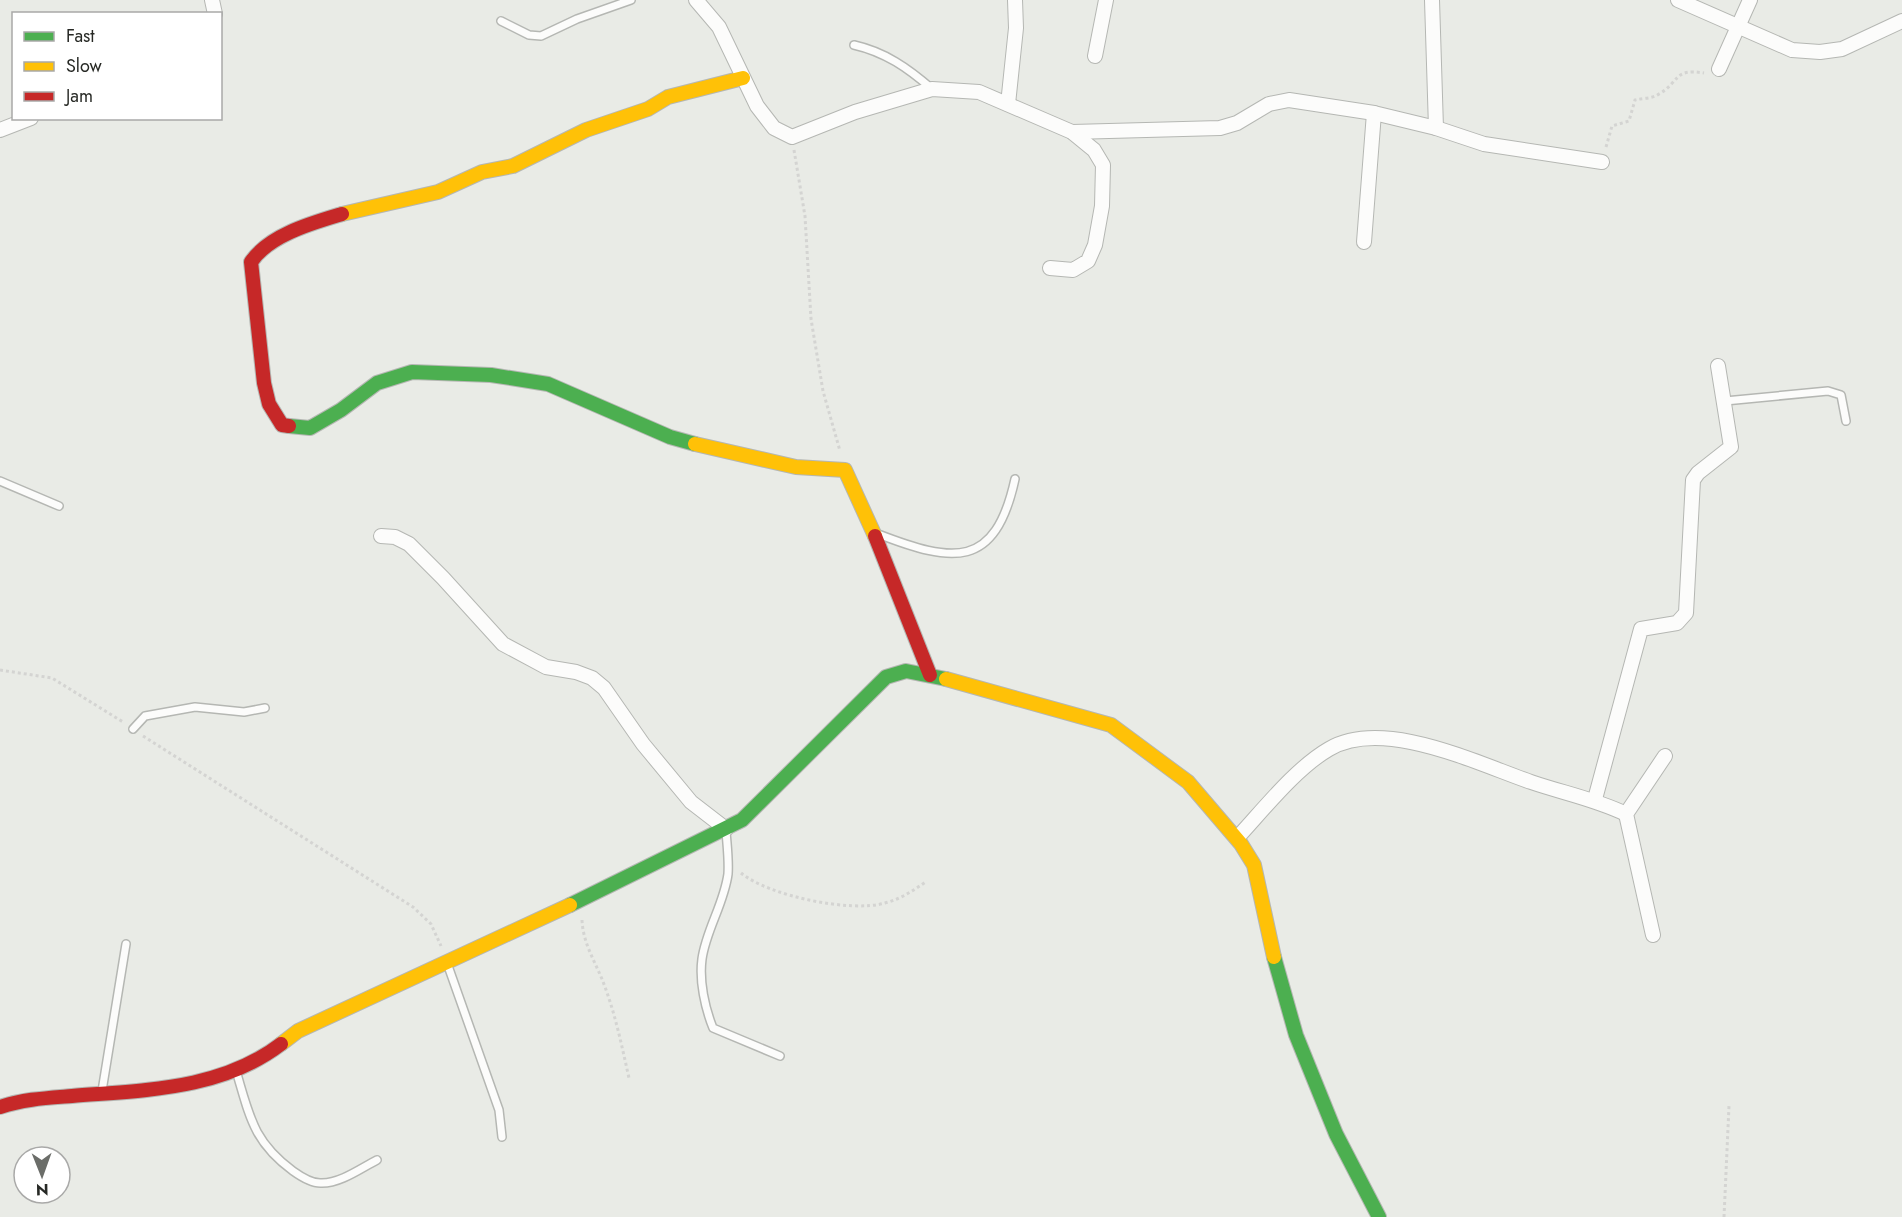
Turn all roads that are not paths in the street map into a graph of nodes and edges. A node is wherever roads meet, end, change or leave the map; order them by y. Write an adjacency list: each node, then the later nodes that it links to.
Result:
1 (631, 0): 8 (lane)
2 (696, 0): 14 (street)
3 (1015, 0): 16 (street)
4 (1106, 0): 12 (street)
5 (1432, 0): 19 (street)
6 (1678, 0): 10 (street)
7 (1750, 0): 10 (street)
8 (501, 21)
9 (1902, 21): 10 (street)
10 (1739, 26): 13 (street)
11 (854, 45): 15 (lane)
12 (1095, 56)
13 (1719, 69)
14 (743, 78): 15 (street); 31 (street)
15 (932, 89): 16 (street)
16 (1008, 104): 21 (street)
17 (1374, 112): 19 (street); 21 (street); 23 (street)
18 (26, 120): 20 (street)
19 (1436, 128): 22 (street)
20 (0, 130)
21 (1072, 132): 24 (street)
22 (1602, 162)
23 (1364, 242)
24 (1050, 268)
25 (1718, 366): 26 (street)
26 (1725, 401): 27 (lane); 37 (street)
27 (1846, 421)
28 (1015, 479): 31 (lane)
29 (0, 481): 30 (lane)
30 (58, 507)
31 (873, 532): 33 (street)
32 (381, 536): 39 (street)
33 (930, 675): 39 (street); 40 (street)
34 (265, 708): 35 (lane)
35 (133, 729)
36 (1665, 756): 38 (street)
37 (1595, 800): 38 (street); 40 (street)
38 (1626, 814): 41 (street)
39 (726, 829): 43 (street); 44 (lane)
40 (1237, 838): 50 (street)
41 (1653, 935)
42 (126, 944): 46 (lane)
43 (447, 960): 45 (street); 48 (lane)
44 (780, 1056)
45 (236, 1071): 46 (street); 49 (lane)
46 (102, 1094): 47 (street)
47 (0, 1107)
48 (502, 1137)
49 (377, 1160)
50 (1379, 1217)

